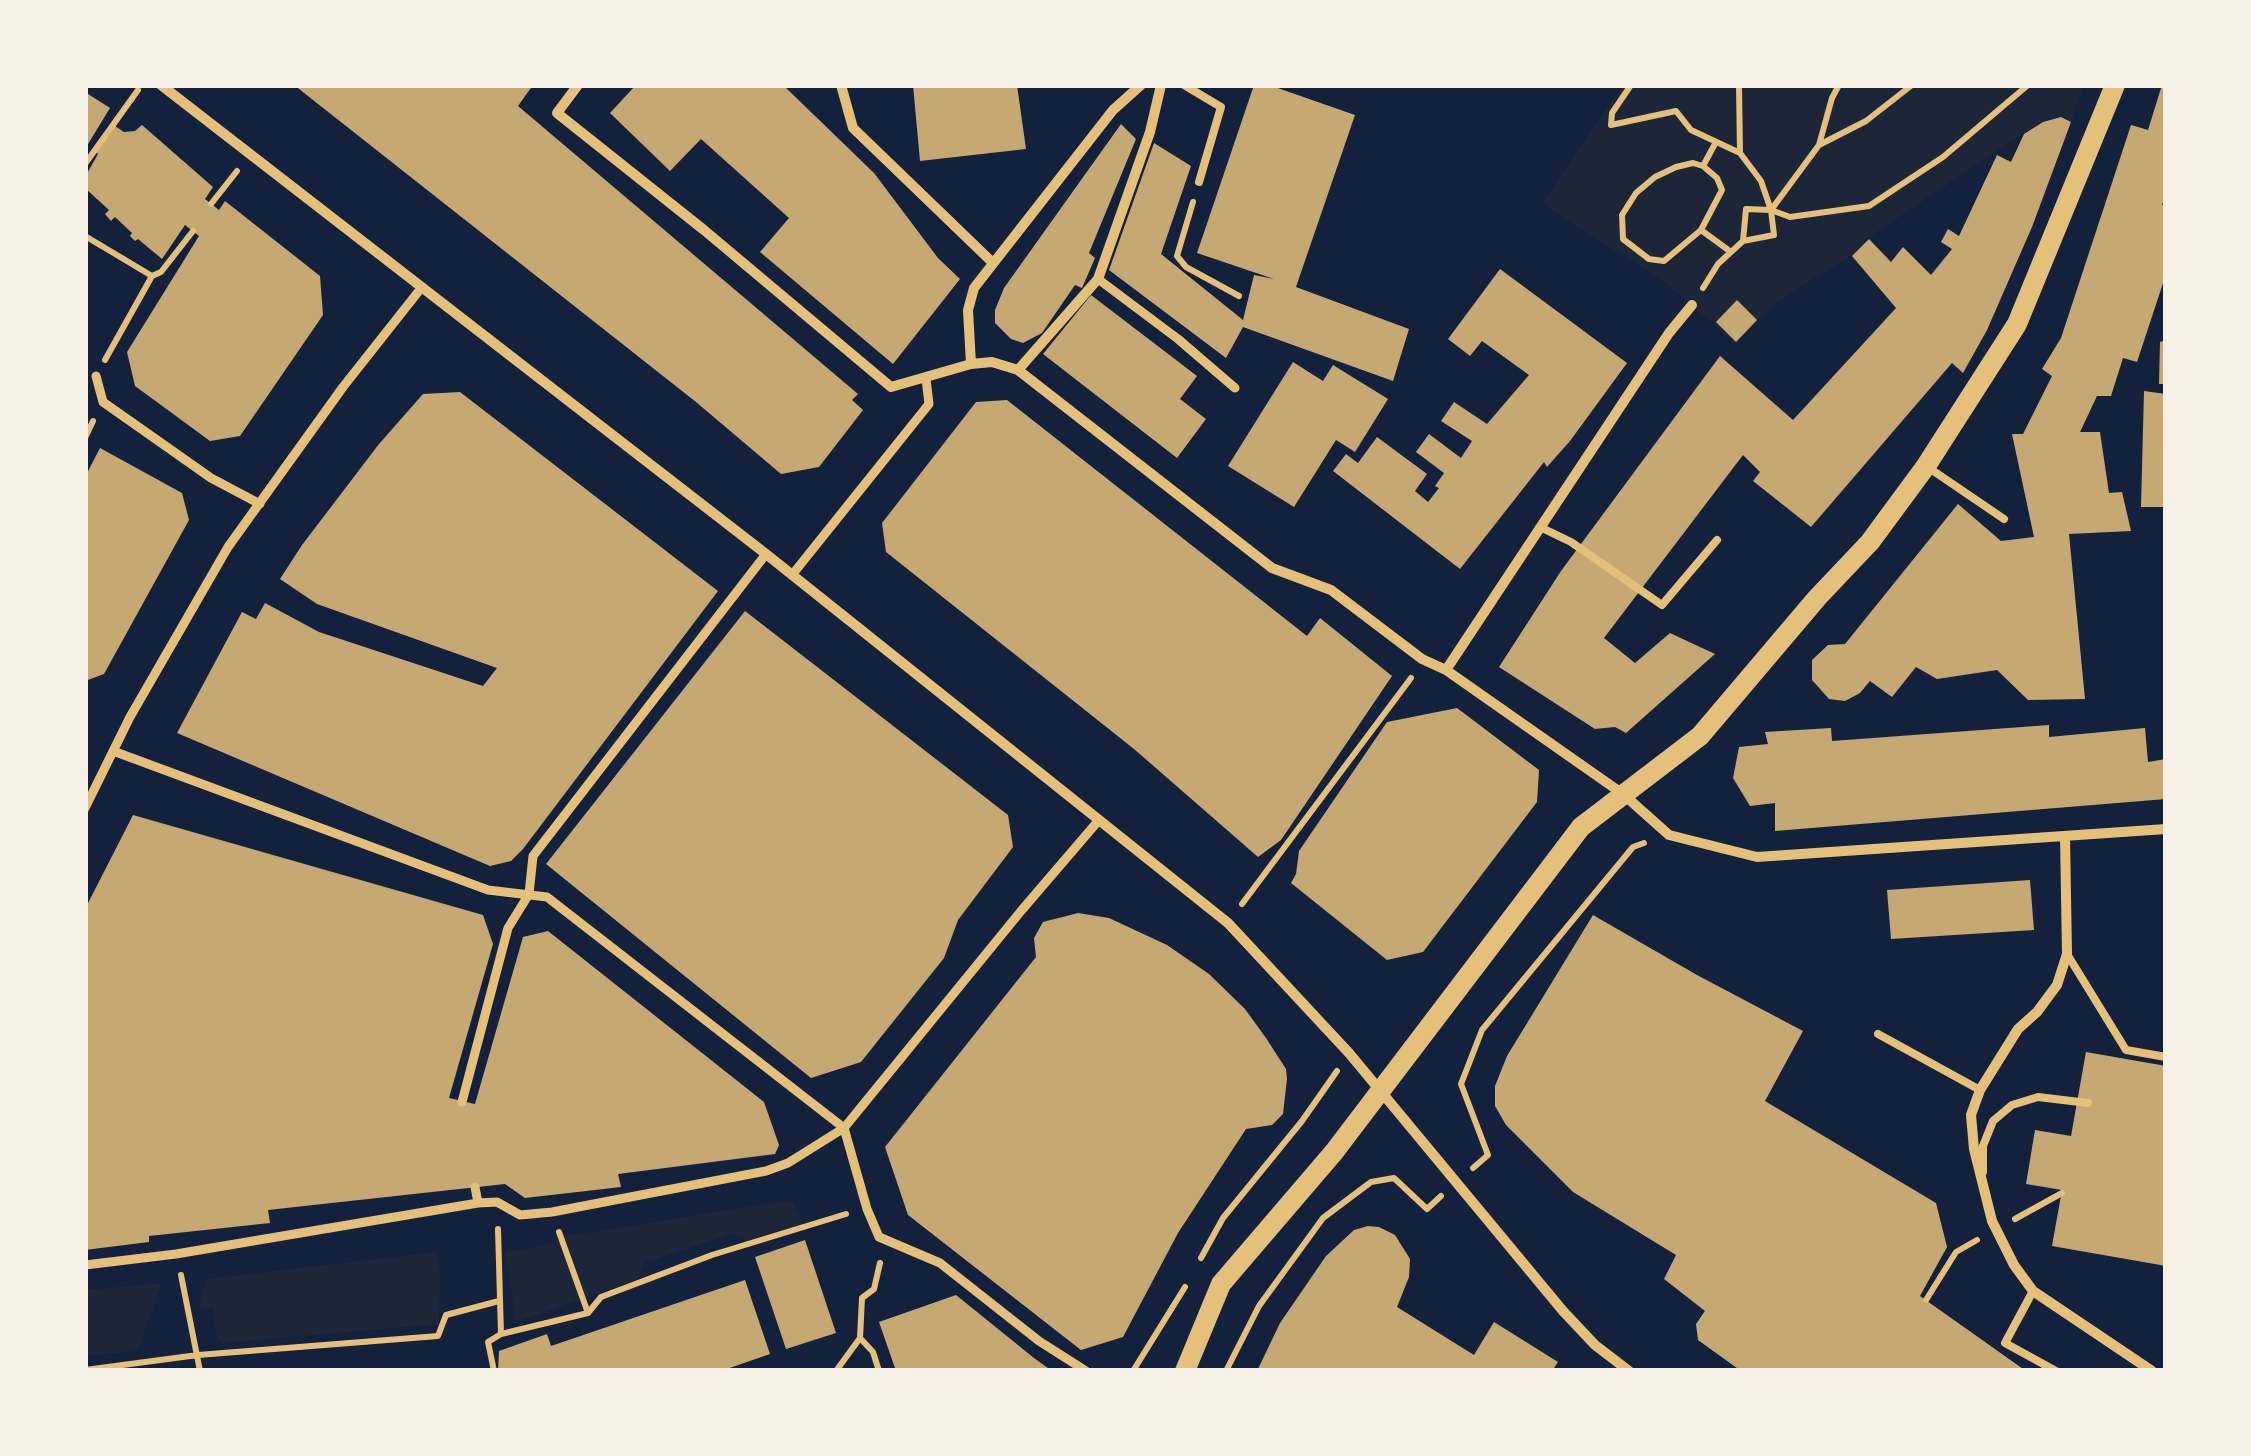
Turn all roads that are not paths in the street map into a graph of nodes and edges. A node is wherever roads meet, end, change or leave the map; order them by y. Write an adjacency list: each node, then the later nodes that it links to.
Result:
1 (160, 85): 11 (street)
2 (578, 85): 16 (street)
3 (841, 85): 9 (street)
4 (1141, 85): 9 (street)
5 (1161, 85): 10 (street)
6 (1184, 85): 8 (lane)
7 (2115, 85): 18 (main road)
8 (1199, 182)
9 (992, 262): 13 (street)
10 (1098, 279): 14 (street); 17 (street)
11 (422, 287): 19 (street); 23 (street)
12 (1692, 305): 21 (street)
13 (971, 364): 14 (street); 16 (street)
14 (1018, 370): 25 (street)
15 (96, 376): 19 (street)
16 (926, 379): 24 (street)
17 (1235, 388)
18 (1926, 466): 20 (lane); 27 (main road)
19 (260, 504): 26 (street)
20 (2004, 519)
21 (1542, 528): 22 (lane); 25 (street)
22 (1717, 540)
23 (766, 554): 24 (street); 32 (street)
24 (792, 574): 29 (street)
25 (1446, 670): 27 (street)
26 (113, 752): 28 (street); 32 (street)
27 (1624, 794): 31 (street); 37 (main road)
28 (85, 808)
29 (1099, 820): 37 (street); 40 (street)
30 (2166, 829): 31 (street)
31 (2066, 836): 33 (street)
32 (529, 894): 38 (street); 40 (street)
33 (2067, 954): 35 (lane); 36 (street)
34 (1878, 1034): 36 (lane)
35 (2166, 1057)
36 (1980, 1090): 41 (street)
37 (1380, 1093): 47 (main road); 48 (street)
38 (462, 1102)
39 (2088, 1103): 41 (lane)
40 (844, 1128): 43 (street); 46 (street)
41 (1983, 1186): 45 (street)
42 (476, 1187): 43 (street)
43 (478, 1204): 44 (street)
44 (85, 1265)
45 (2033, 1292): 49 (lane); 50 (street)
46 (1086, 1371)
47 (1185, 1371)
48 (1630, 1371)
49 (2056, 1371)
50 (2152, 1371)

